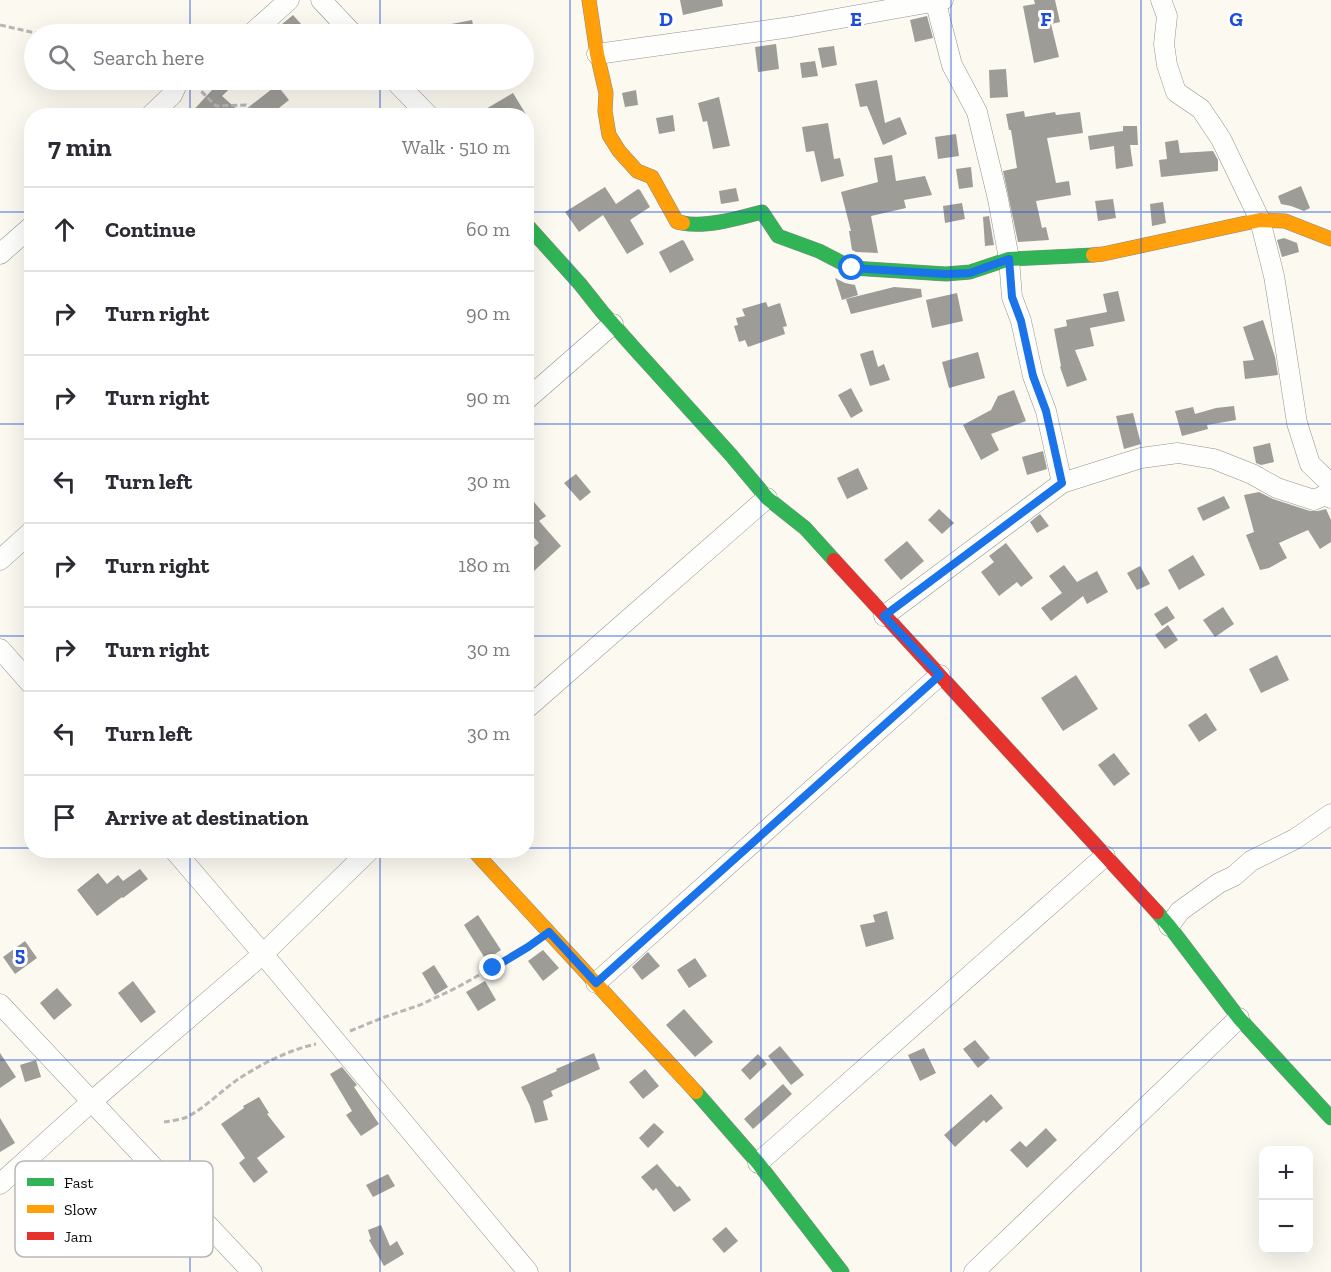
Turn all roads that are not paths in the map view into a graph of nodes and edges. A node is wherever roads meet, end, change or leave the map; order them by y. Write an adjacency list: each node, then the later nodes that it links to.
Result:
1 (289, 0): 6 (street)
2 (321, 0): 7 (street)
3 (589, 0): 8 (street)
4 (1161, 0): 13 (street)
5 (938, 1): 8 (street); 18 (street)
6 (262, 24)
7 (344, 24)
8 (597, 54): 18 (street)
9 (174, 90): 11 (street)
10 (404, 90): 12 (street)
11 (158, 108)
12 (421, 108)
13 (1260, 220): 16 (street); 18 (street); 22 (street)
14 (24, 233): 17 (street)
15 (534, 233): 19 (street)
16 (1331, 239)
17 (0, 254)
18 (1009, 259): 21 (street)
19 (613, 324): 20 (street); 23 (street)
20 (534, 393)
21 (1062, 483): 24 (street); 27 (street)
22 (1331, 484)
23 (767, 498): 27 (street); 31 (street)
24 (1331, 498)
25 (24, 538): 26 (street)
26 (0, 560)
27 (884, 616): 29 (street)
28 (0, 649): 30 (street)
29 (940, 675): 33 (street); 39 (street)
30 (24, 676)
31 (534, 702)
32 (1331, 814): 37 (street)
33 (1105, 856): 37 (street); 46 (street)
34 (181, 858): 38 (street)
35 (362, 858): 38 (street)
36 (480, 858): 39 (street)
37 (1169, 926): 41 (street)
38 (263, 954): 42 (street); 51 (street)
39 (596, 983): 46 (street)
40 (0, 1004): 42 (street)
41 (1239, 1018): 43 (street); 53 (street)
42 (91, 1102): 44 (street); 45 (street)
43 (1331, 1118)
44 (26, 1161)
45 (147, 1161)
46 (758, 1163): 52 (street)
47 (15, 1170): 48 (street)
48 (0, 1184)
49 (213, 1231): 50 (street)
50 (252, 1272)
51 (528, 1272)
52 (842, 1272)
53 (974, 1272)

